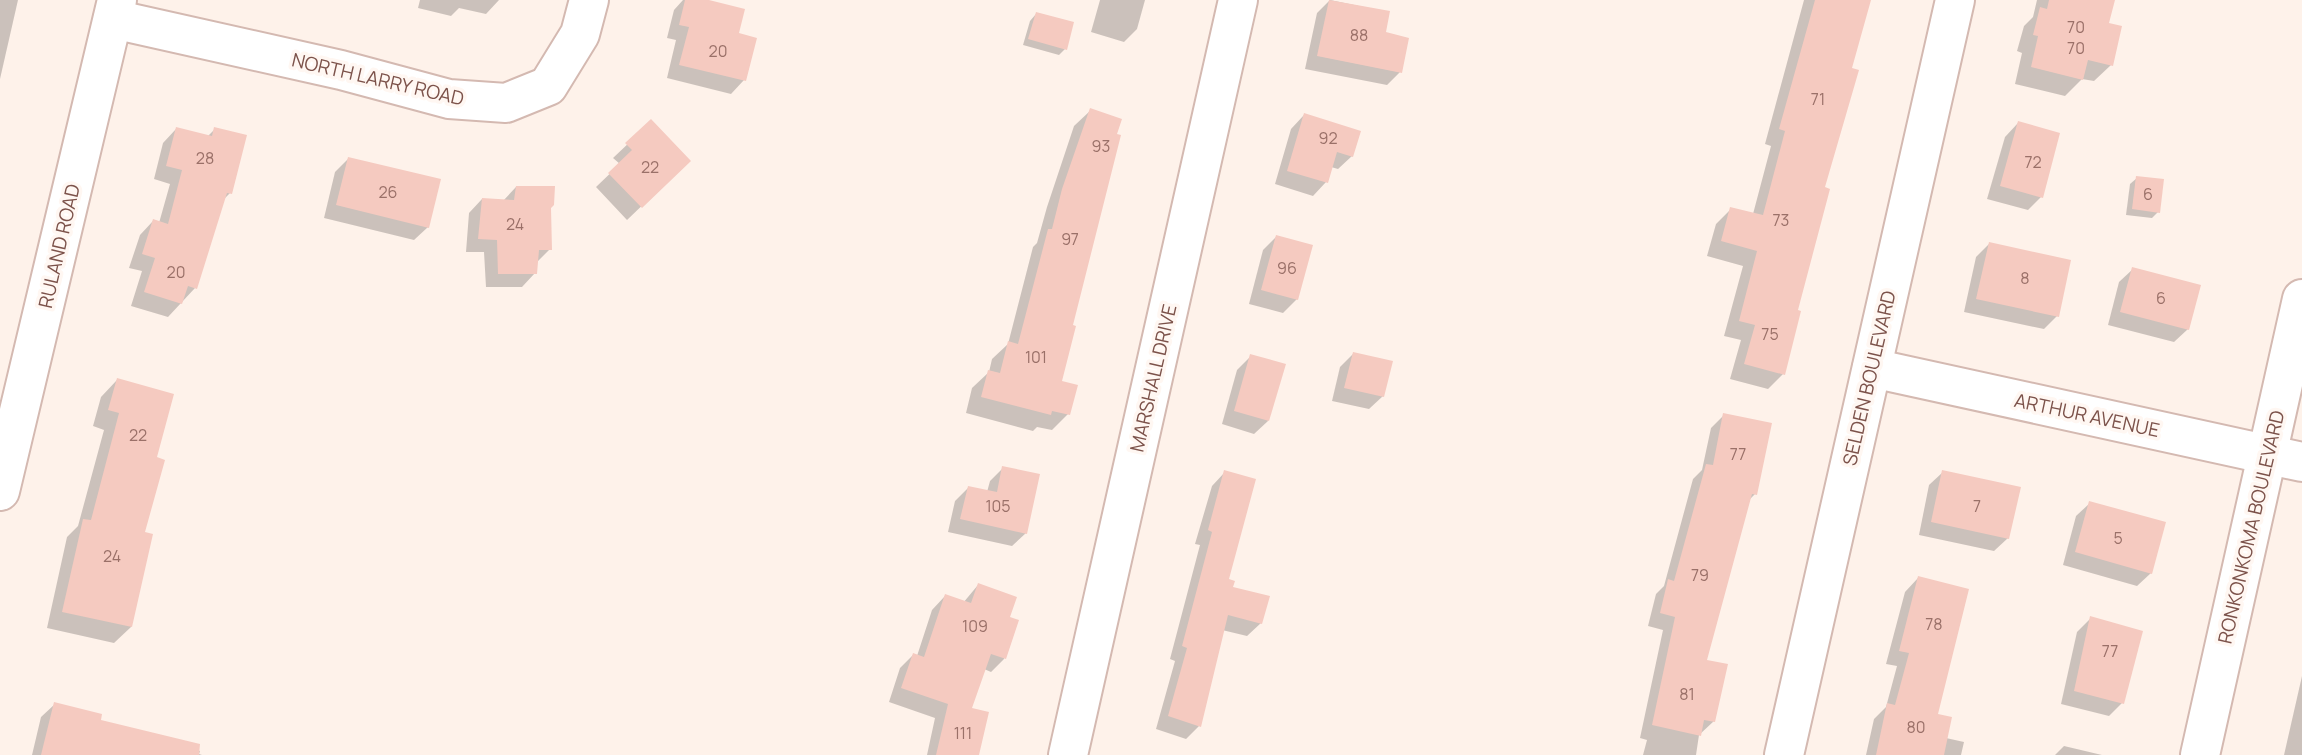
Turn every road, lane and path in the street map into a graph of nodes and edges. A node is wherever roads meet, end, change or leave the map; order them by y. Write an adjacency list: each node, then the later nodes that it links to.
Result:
1 (589, 0): 4 (street, NORTH LARRY ROAD)
2 (1238, 0): 9 (street, MARSHALL DRIVE)
3 (1955, 0): 6 (street, SELDEN BOULEVARD)
4 (115, 9): 8 (street, RULAND ROAD)
5 (2302, 299): 7 (street, RONKONKOMA BOULEVARD)
6 (1872, 368): 7 (street, ARTHUR AVENUE); 10 (street, SELDEN BOULEVARD)
7 (2284, 458): 11 (street, RONKONKOMA BOULEVARD)
8 (0, 491)
9 (1068, 755)
10 (1784, 755)
11 (2200, 755)

